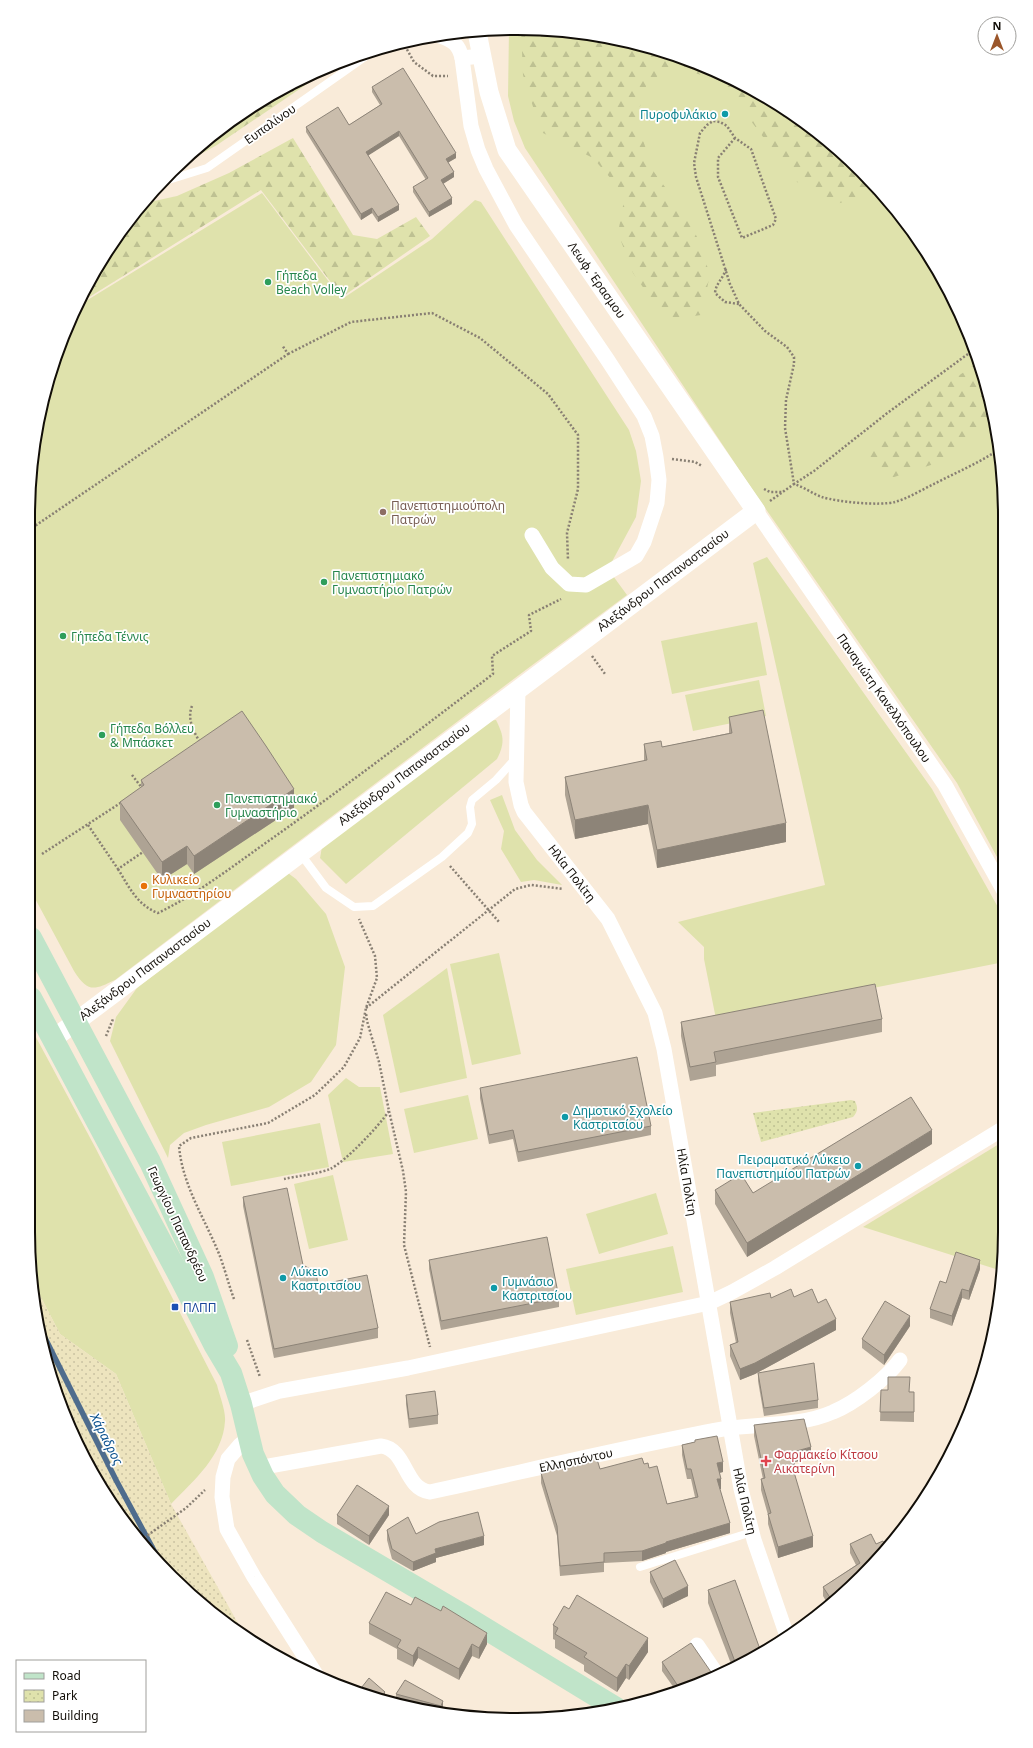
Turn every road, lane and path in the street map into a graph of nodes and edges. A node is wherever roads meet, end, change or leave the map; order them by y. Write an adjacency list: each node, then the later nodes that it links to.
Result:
1 (478, 37): 4 (street, Λεωφ. Έρασμου)
2 (449, 40): 5 (street)
3 (406, 48): 7 (path)
4 (481, 56): 5 (street); 21 (street, Λεωφ. Έρασμου)
5 (462, 58): 7 (street)
6 (356, 63): 9 (lane, Ευπαλίνου)
7 (464, 76): 15 (street)
8 (735, 138): 8 (path); 10 (path)
9 (174, 178)
10 (726, 269): 11 (path); 11 (path)
11 (739, 304): 18 (path)
12 (282, 346): 14 (path)
13 (969, 353): 18 (path)
14 (288, 354): 22 (path); 24 (path)
15 (654, 447): 17 (path); 25 (street)
16 (994, 453): 18 (path)
17 (708, 469)
18 (794, 484): 20 (path)
19 (761, 486): 20 (path)
20 (784, 492): 21 (path)
21 (756, 510): 28 (street, Αλεξάνδρου Παπαναστασίου); 43 (street, Παναγιώτη Κανελλόπουλου)
22 (35, 526)
23 (532, 534): 24 (street)
24 (569, 584): 25 (street)
25 (586, 585): 42 (path)
26 (589, 651): 27 (path)
27 (605, 674)
28 (518, 689): 31 (street, Ηλία Πολίτη); 39 (street, Αλεξάνδρου Παπαναστασίου)
29 (192, 706): 30 (path)
30 (203, 748)
31 (517, 757): 40 (lane); 57 (street, Ηλία Πολίτη)
32 (132, 775): 34 (path)
33 (148, 785): 34 (path)
34 (142, 789): 35 (path)
35 (136, 793)
36 (124, 801): 37 (path)
37 (88, 825): 41 (path); 42 (path)
38 (143, 852): 42 (path)
39 (300, 852): 45 (lane); 51 (street, Αλεξάνδρου Παπαναστασίου)
40 (442, 857): 45 (lane); 46 (path)
41 (35, 858)
42 (118, 869)
43 (998, 879)
44 (568, 890): 46 (path)
45 (354, 907): 50 (path)
46 (489, 911): 47 (path); 50 (path)
47 (499, 922)
48 (35, 945): 51 (main road, Γεωργίου Παπανδρέου)
49 (35, 1005): 52 (main road, Γεωργίου Παπανδρέου)
50 (366, 1008): 53 (path); 56 (path)
51 (76, 1022): 52 (street, Αλεξάνδρου Παπαναστασίου); 60 (main road, Γεωργίου Παπανδρέου)
52 (53, 1039): 60 (main road, Γεωργίου Παπανδρέου)
53 (389, 1111): 55 (path); 58 (path)
54 (998, 1132): 57 (street)
55 (284, 1179)
56 (217, 1251)
57 (709, 1303): 61 (street); 62 (street, Ηλία Πολίτη)
58 (431, 1350)
59 (900, 1360): 62 (street, Ελλησπόντου)
60 (231, 1373): 61 (main road)
61 (242, 1404): 63 (main road)
62 (731, 1428): 64 (street, Ελλησπόντου); 66 (street, Ηλία Πολίτη)
63 (249, 1438): 64 (main road); 71 (street)
64 (258, 1468): 73 (main road)
65 (209, 1487): 67 (path)
66 (752, 1532): 68 (lane); 69 (street, Ηλία Πολίτη)
67 (144, 1537)
68 (640, 1567)
69 (785, 1631)
70 (697, 1645): 72 (street)
71 (311, 1666)
72 (714, 1670)
73 (610, 1704)

